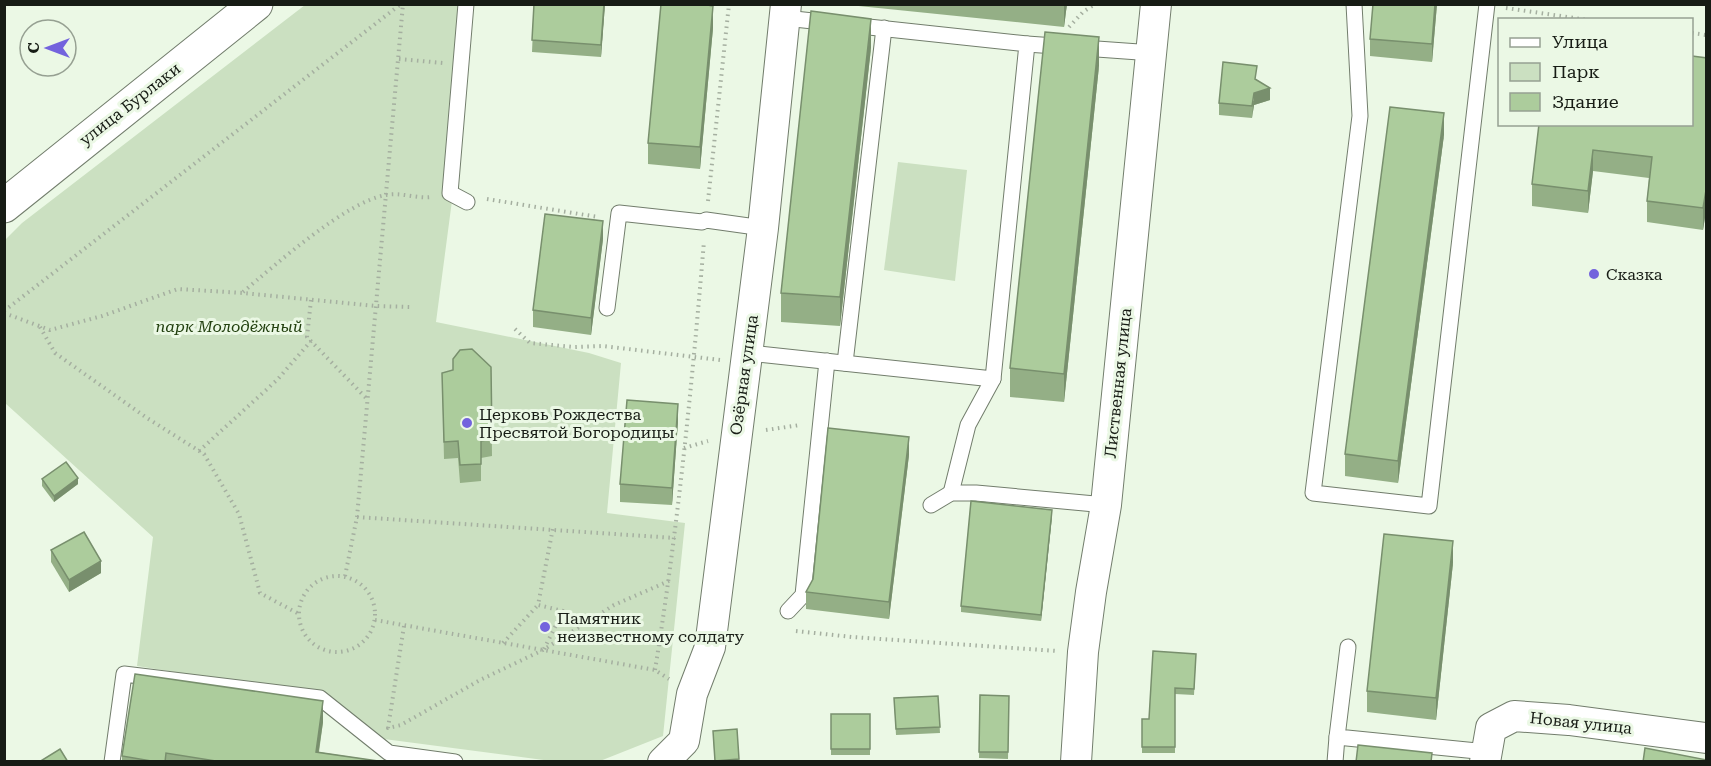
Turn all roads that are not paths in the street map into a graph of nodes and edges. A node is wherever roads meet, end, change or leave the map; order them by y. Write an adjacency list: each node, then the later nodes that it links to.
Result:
1 (256, 4): 11 (street, улица Бурлаки)
2 (466, 4): 10 (lane)
3 (1156, 4): 9 (street, Лиственная улица)
4 (1354, 4): 5 (lane)
5 (1487, 5)
6 (785, 11): 7 (lane); 12 (street, Озёрная улица)
7 (884, 28): 8 (lane); 16 (lane)
8 (1027, 44): 9 (lane); 17 (lane)
9 (1153, 53): 20 (street, Лиственная улица)
10 (467, 202)
11 (4, 206)
12 (764, 228): 13 (lane); 14 (street, Озёрная улица)
13 (607, 308)
14 (748, 352): 15 (lane); 25 (street, Озёрная улица)
15 (827, 361): 16 (lane); 21 (lane)
16 (845, 363): 17 (lane)
17 (993, 379): 18 (lane)
18 (951, 493): 19 (lane); 20 (lane)
19 (931, 505)
20 (1106, 505): 30 (street, Лиственная улица)
21 (788, 610)
22 (1348, 647): 23 (lane)
23 (1337, 737): 26 (lane); 31 (lane)
24 (1707, 738): 26 (street, Новая улица)
25 (685, 751): 29 (street, Озёрная улица)
26 (1486, 757)
27 (112, 762): 28 (lane)
28 (455, 762)
29 (663, 762)
30 (1076, 762)
31 (1335, 762)

